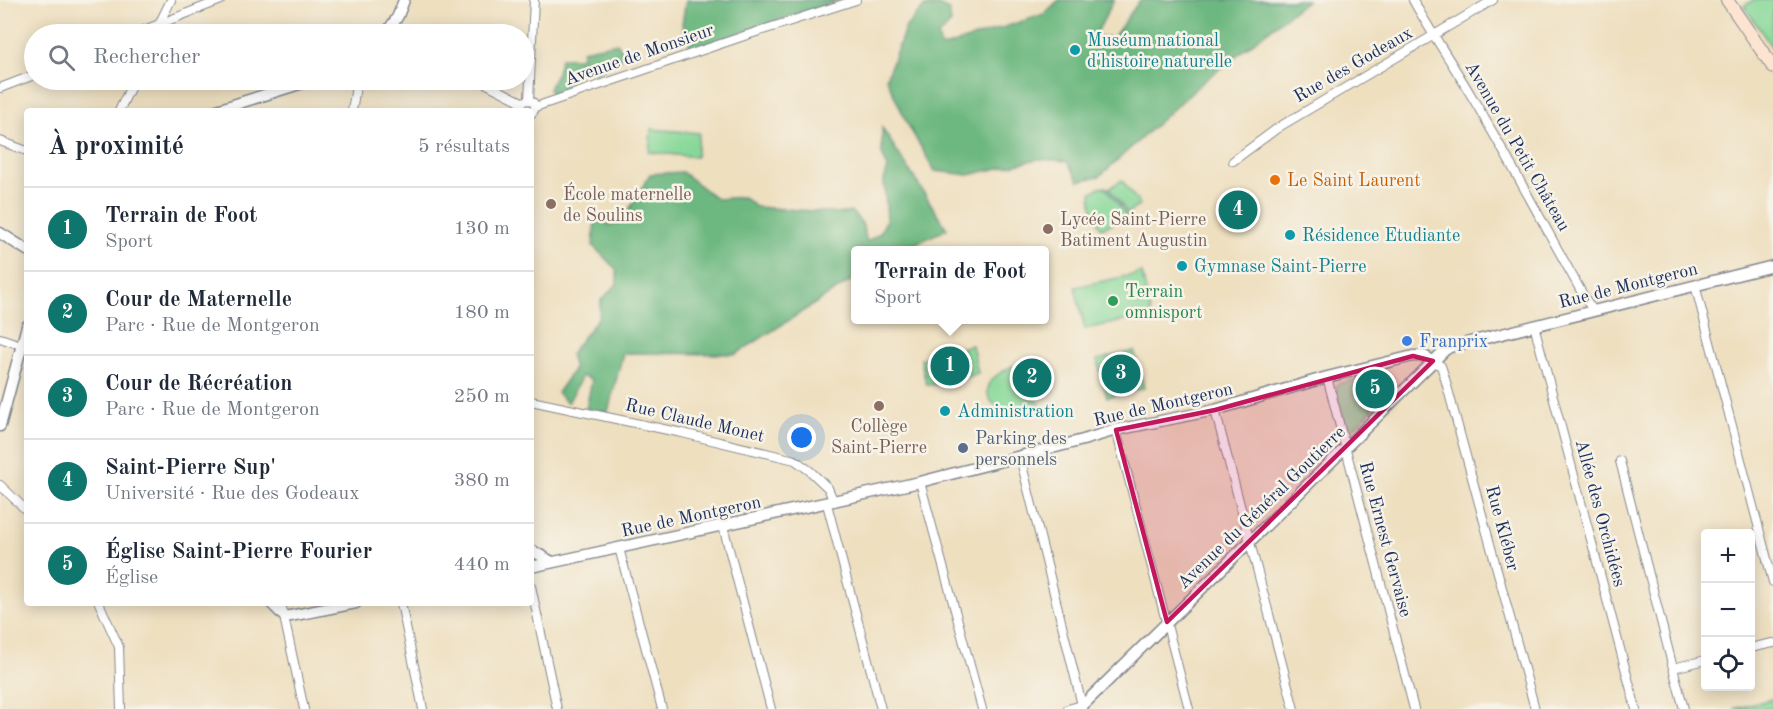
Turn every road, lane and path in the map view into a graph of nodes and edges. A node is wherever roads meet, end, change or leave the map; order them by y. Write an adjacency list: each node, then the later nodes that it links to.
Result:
1 (171, 0): 9 (street)
2 (220, 0): 10 (street)
3 (404, 0): 11 (street)
4 (534, 0): 12 (street)
5 (856, 0): 22 (street, Avenue de Monsieur)
6 (1413, 0): 13 (street, Avenue du Petit Château)
7 (1493, 0): 13 (street, Rue des Godeaux)
8 (1727, 0): 14 (main road)
9 (159, 24)
10 (161, 24)
11 (393, 24)
12 (532, 24)
13 (1433, 36): 28 (street, Rue des Godeaux); 33 (street, Avenue du Petit Château)
14 (1773, 67)
15 (24, 79): 16 (street)
16 (0, 88)
17 (129, 90): 23 (street)
18 (280, 90): 24 (street)
19 (355, 90): 25 (street)
20 (497, 90): 22 (street)
21 (528, 90): 22 (street)
22 (527, 107)
23 (120, 108)
24 (223, 108)
25 (352, 108)
26 (0, 141): 27 (street)
27 (24, 150)
28 (1233, 161)
29 (0, 233): 30 (street)
30 (24, 248)
31 (1773, 266): 32 (street, Rue de Montgeron)
32 (1695, 285): 33 (street, Rue de Montgeron); 57 (street)
33 (1593, 310): 34 (street, Rue de Montgeron)
34 (1534, 325): 38 (street, Rue de Montgeron); 84 (street, Allée des Orchidées)
35 (24, 336): 37 (street)
36 (0, 338): 37 (street)
37 (21, 345): 42 (street)
38 (1433, 361): 39 (street, Rue de Montgeron); 44 (street, Avenue du Général Goutierre); 83 (street, Rue Kléber)
39 (1327, 377): 41 (street, Rue de Montgeron); 44 (street, Rue Ernest Gervaise)
40 (534, 402): 49 (street, Rue Claude Monet)
41 (1215, 410): 43 (street, Rue de Montgeron); 52 (street)
42 (0, 426)
43 (1116, 430): 45 (street, Rue de Montgeron); 65 (street)
44 (1345, 448): 52 (street, Avenue du Général Goutierre); 82 (street, Rue Ernest Gervaise)
45 (1020, 457): 47 (street, Rue de Montgeron); 70 (street)
46 (1620, 461): 69 (street)
47 (920, 482): 49 (street, Rue de Montgeron); 78 (street)
48 (0, 485): 50 (street)
49 (830, 503): 51 (street, Rue de Montgeron); 77 (street, Rue Claude Monet)
50 (24, 508)
51 (723, 526): 53 (street, Rue de Montgeron); 76 (street)
52 (1250, 540): 65 (street, Avenue du Général Goutierre); 81 (street)
53 (619, 548): 55 (street, Rue de Montgeron); 75 (street)
54 (534, 552): 55 (street)
55 (552, 562): 56 (street, Rue de Montgeron)
56 (534, 566)
57 (1773, 582)
58 (534, 601): 74 (street)
59 (100, 606): 71 (street)
60 (274, 606): 64 (street)
61 (282, 606): 64 (street)
62 (341, 606): 64 (street)
63 (402, 606): 73 (street)
64 (285, 617): 72 (street)
65 (1167, 622): 70 (street, Avenue du Général Goutierre); 80 (street)
66 (1773, 643): 67 (street)
67 (1755, 647)
68 (1701, 661): 69 (street)
69 (1673, 668): 85 (street)
70 (1082, 708): 79 (street)
71 (121, 709)
72 (304, 709)
73 (423, 709)
74 (556, 709)
75 (662, 709)
76 (771, 709)
77 (881, 709)
78 (982, 709)
79 (1068, 709)
80 (1189, 709)
81 (1294, 709)
82 (1414, 709)
83 (1535, 709)
84 (1636, 709)
85 (1684, 709)

